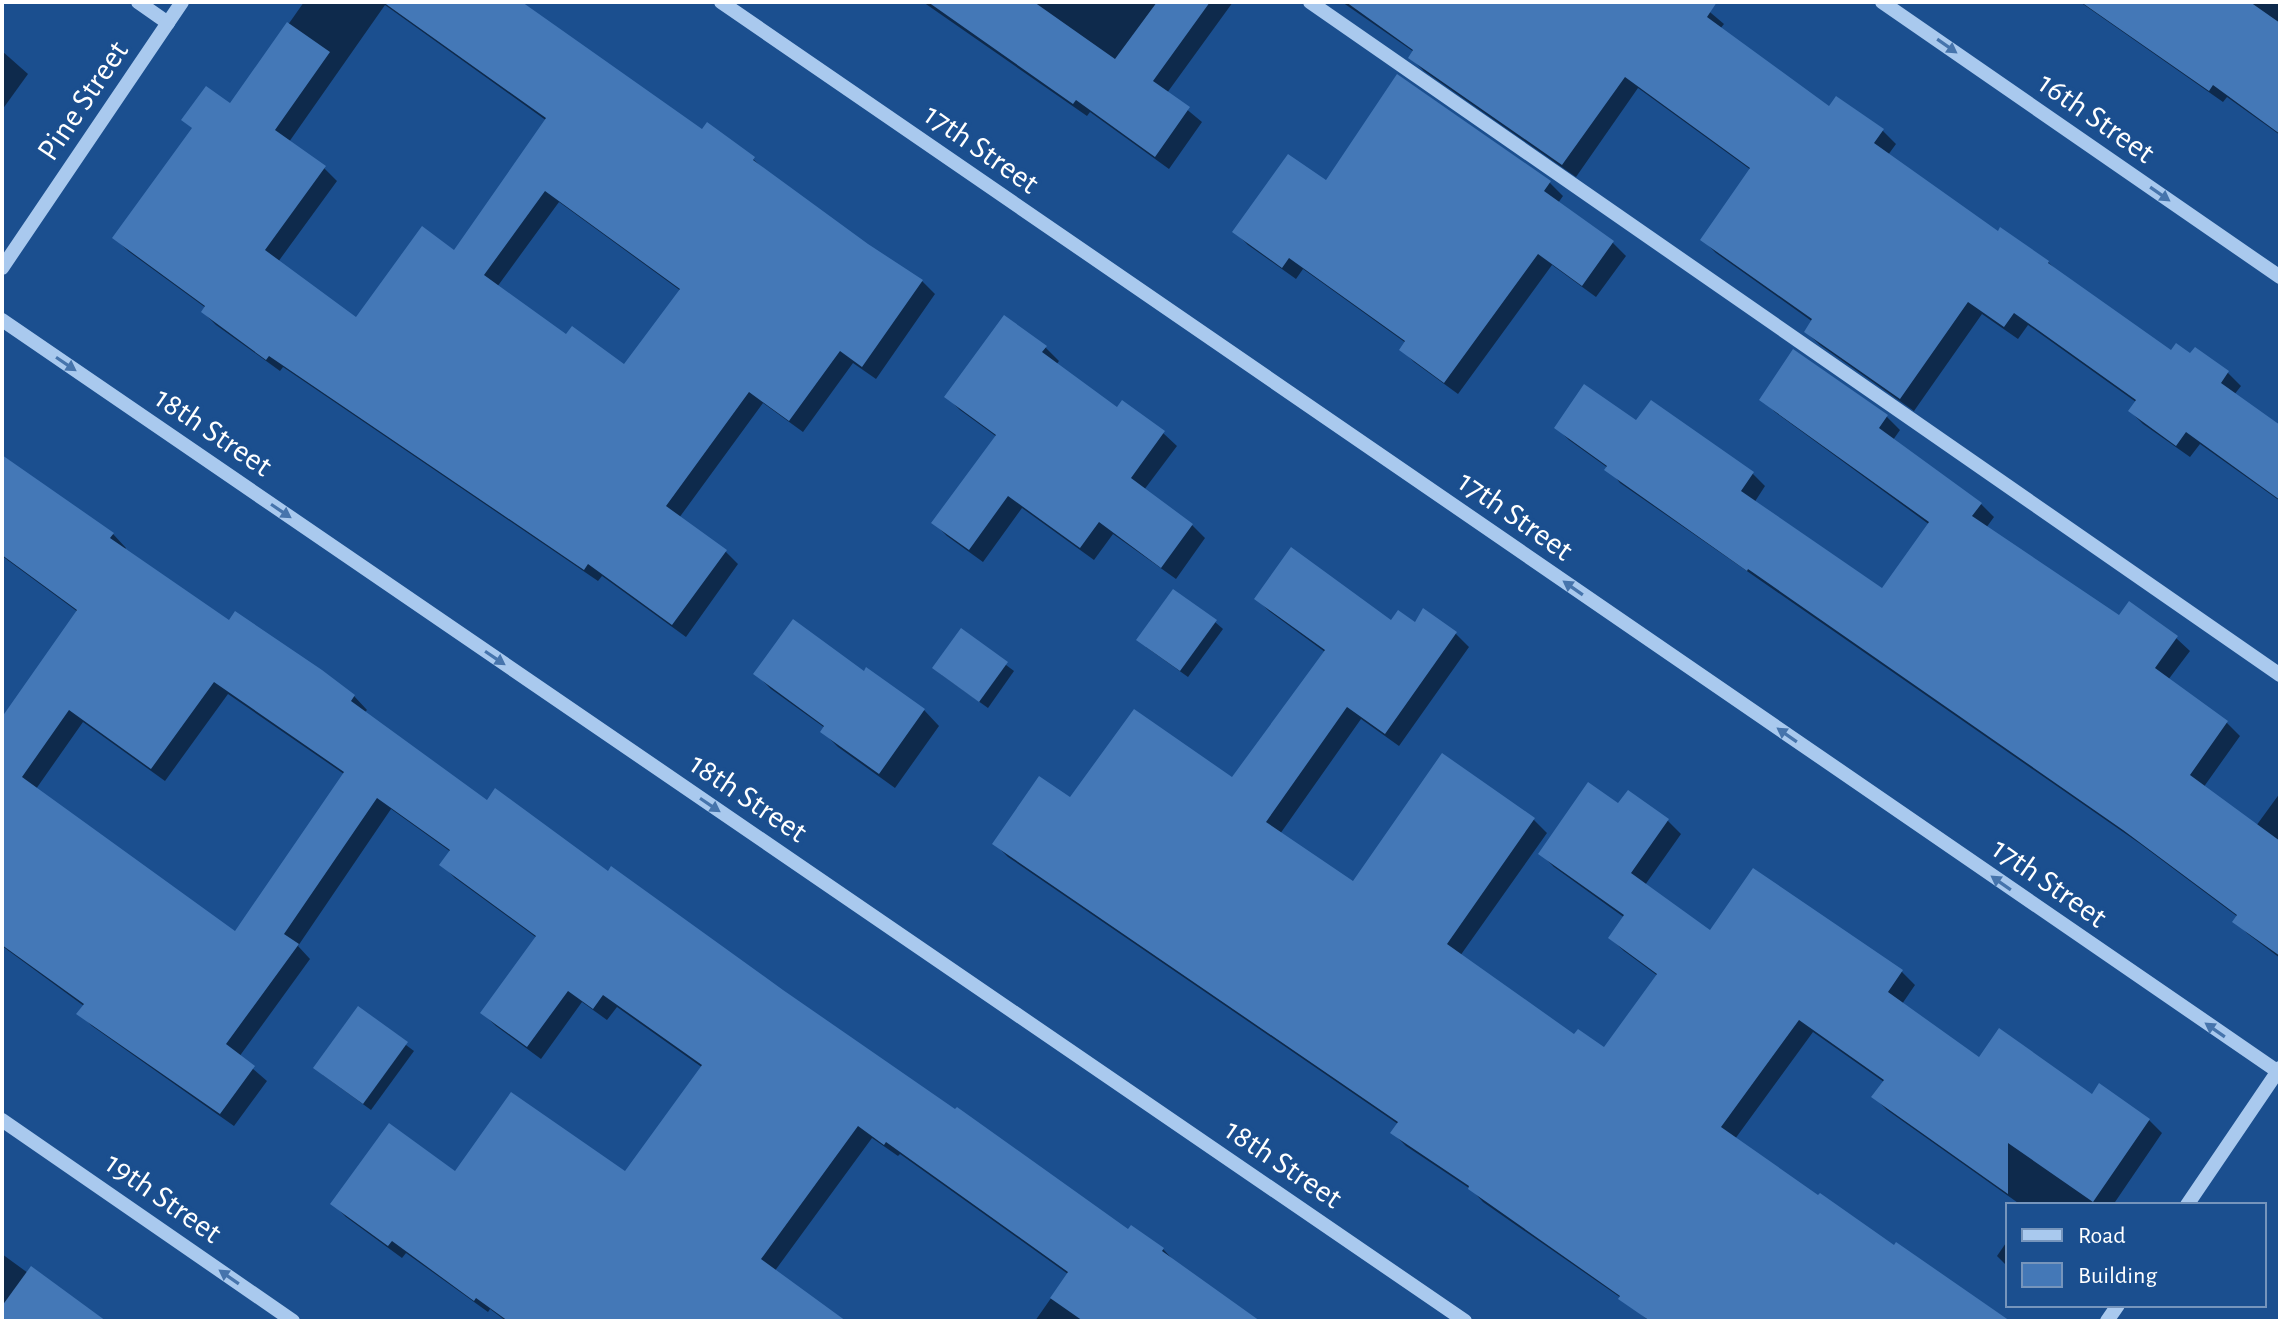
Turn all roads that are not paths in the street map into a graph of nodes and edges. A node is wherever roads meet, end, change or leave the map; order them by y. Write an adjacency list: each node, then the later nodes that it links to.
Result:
1 (138, 2): 6 (street)
2 (182, 2): 6 (street, Pine Street)
3 (721, 2): 11 (street, 17th Street, one-way to 3)
4 (1310, 2): 10 (street)
5 (1882, 2): 8 (street, 16th Street, one-way to 8)
6 (168, 23): 7 (street, Pine Street)
7 (2, 268)
8 (2280, 277)
9 (2, 320): 15 (street, 18th Street, one-way to 15)
10 (2280, 675)
11 (2279, 1071): 13 (street)
12 (2, 1120): 14 (street, 19th Street, one-way to 12)
13 (2188, 1203)
14 (293, 1321)
15 (1465, 1321)

